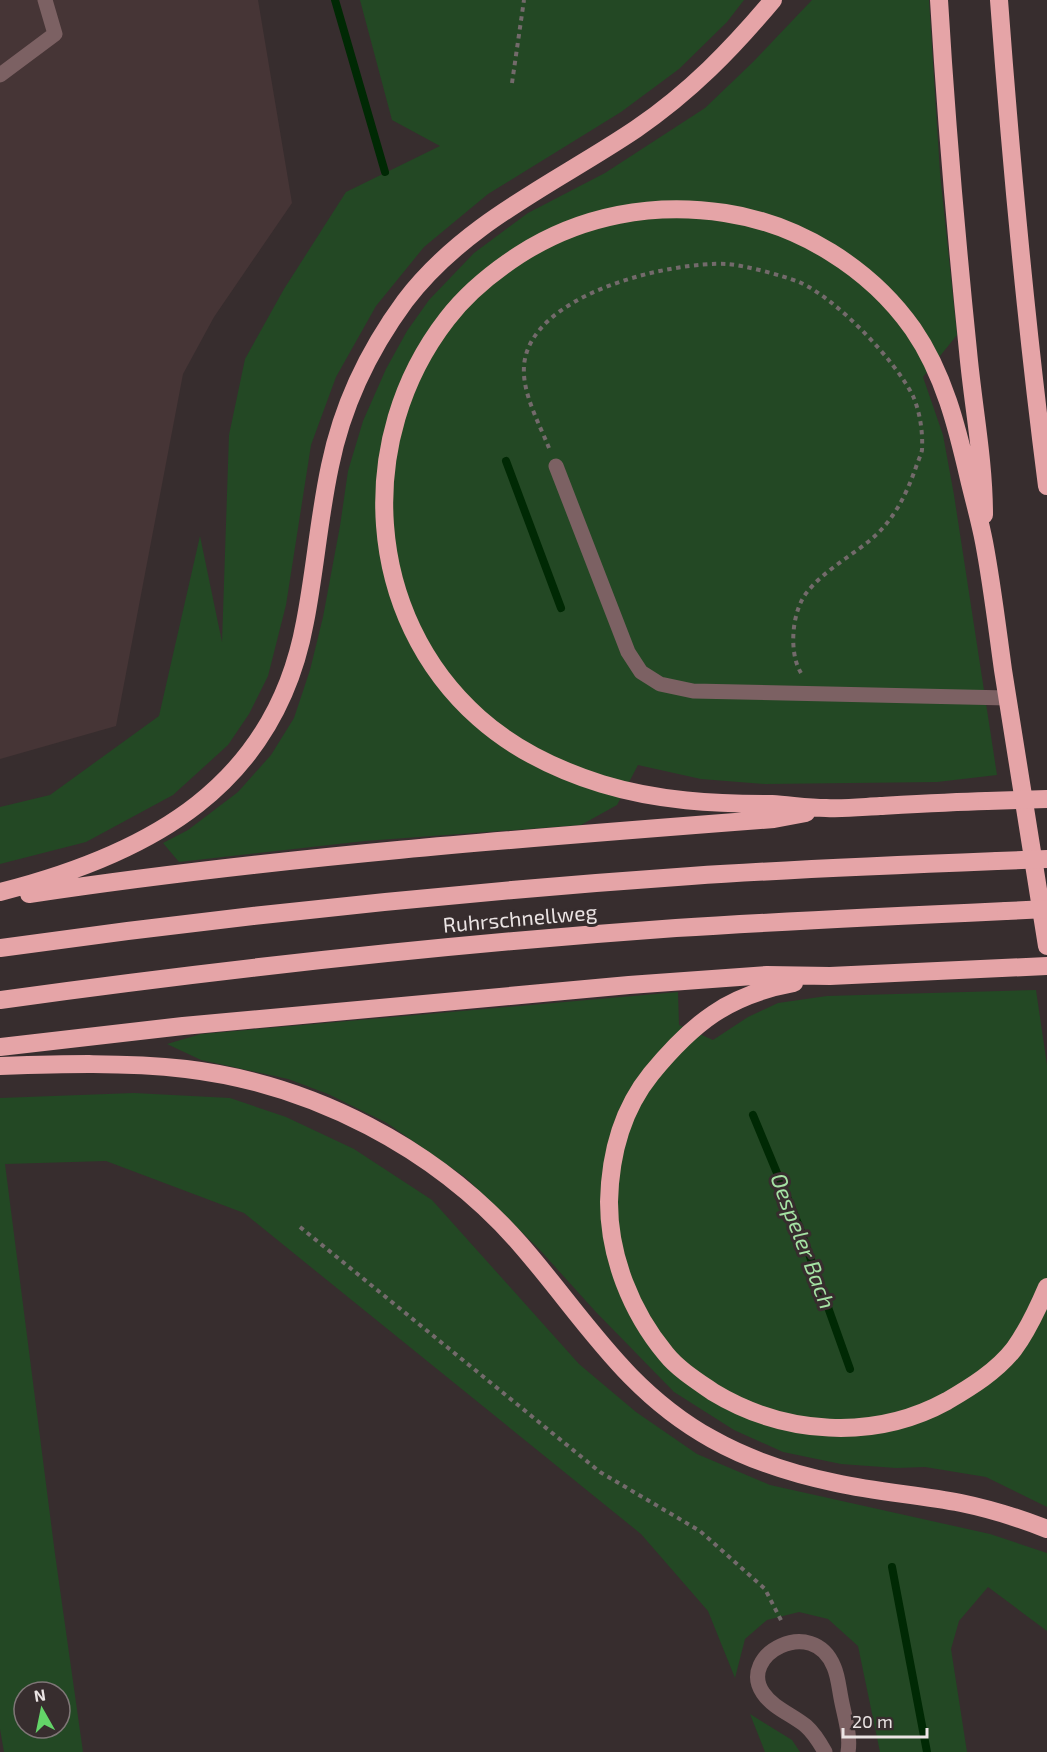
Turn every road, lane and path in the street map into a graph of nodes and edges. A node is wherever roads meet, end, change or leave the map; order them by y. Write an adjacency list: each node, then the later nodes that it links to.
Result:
1 (45, 0): 6 (street)
2 (524, 0): 7 (path)
3 (773, 0): 16 (highway)
4 (939, 0): 10 (highway)
5 (999, 0): 9 (highway)
6 (0, 75)
7 (512, 82)
8 (556, 466): 11 (street); 11 (path)
9 (1047, 486)
10 (984, 544): 12 (highway); 14 (highway)
11 (814, 694): 12 (street)
12 (1008, 698): 19 (highway)
13 (1047, 799): 14 (highway, bridge)
14 (826, 808): 17 (highway)
15 (1047, 859): 20 (highway, Ruhrschnellweg, bridge)
16 (0, 892)
17 (0, 899)
18 (1047, 909): 23 (highway, Ruhrschnellweg, bridge)
19 (1047, 946)
20 (0, 948)
21 (1047, 966): 22 (highway)
22 (830, 976): 24 (highway); 27 (highway)
23 (0, 1000)
24 (0, 1047)
25 (0, 1066): 28 (highway)
26 (300, 1227): 29 (path)
27 (1047, 1287)
28 (1047, 1529)
29 (792, 1641): 30 (street); 31 (street)
30 (825, 1752)
31 (848, 1752)

